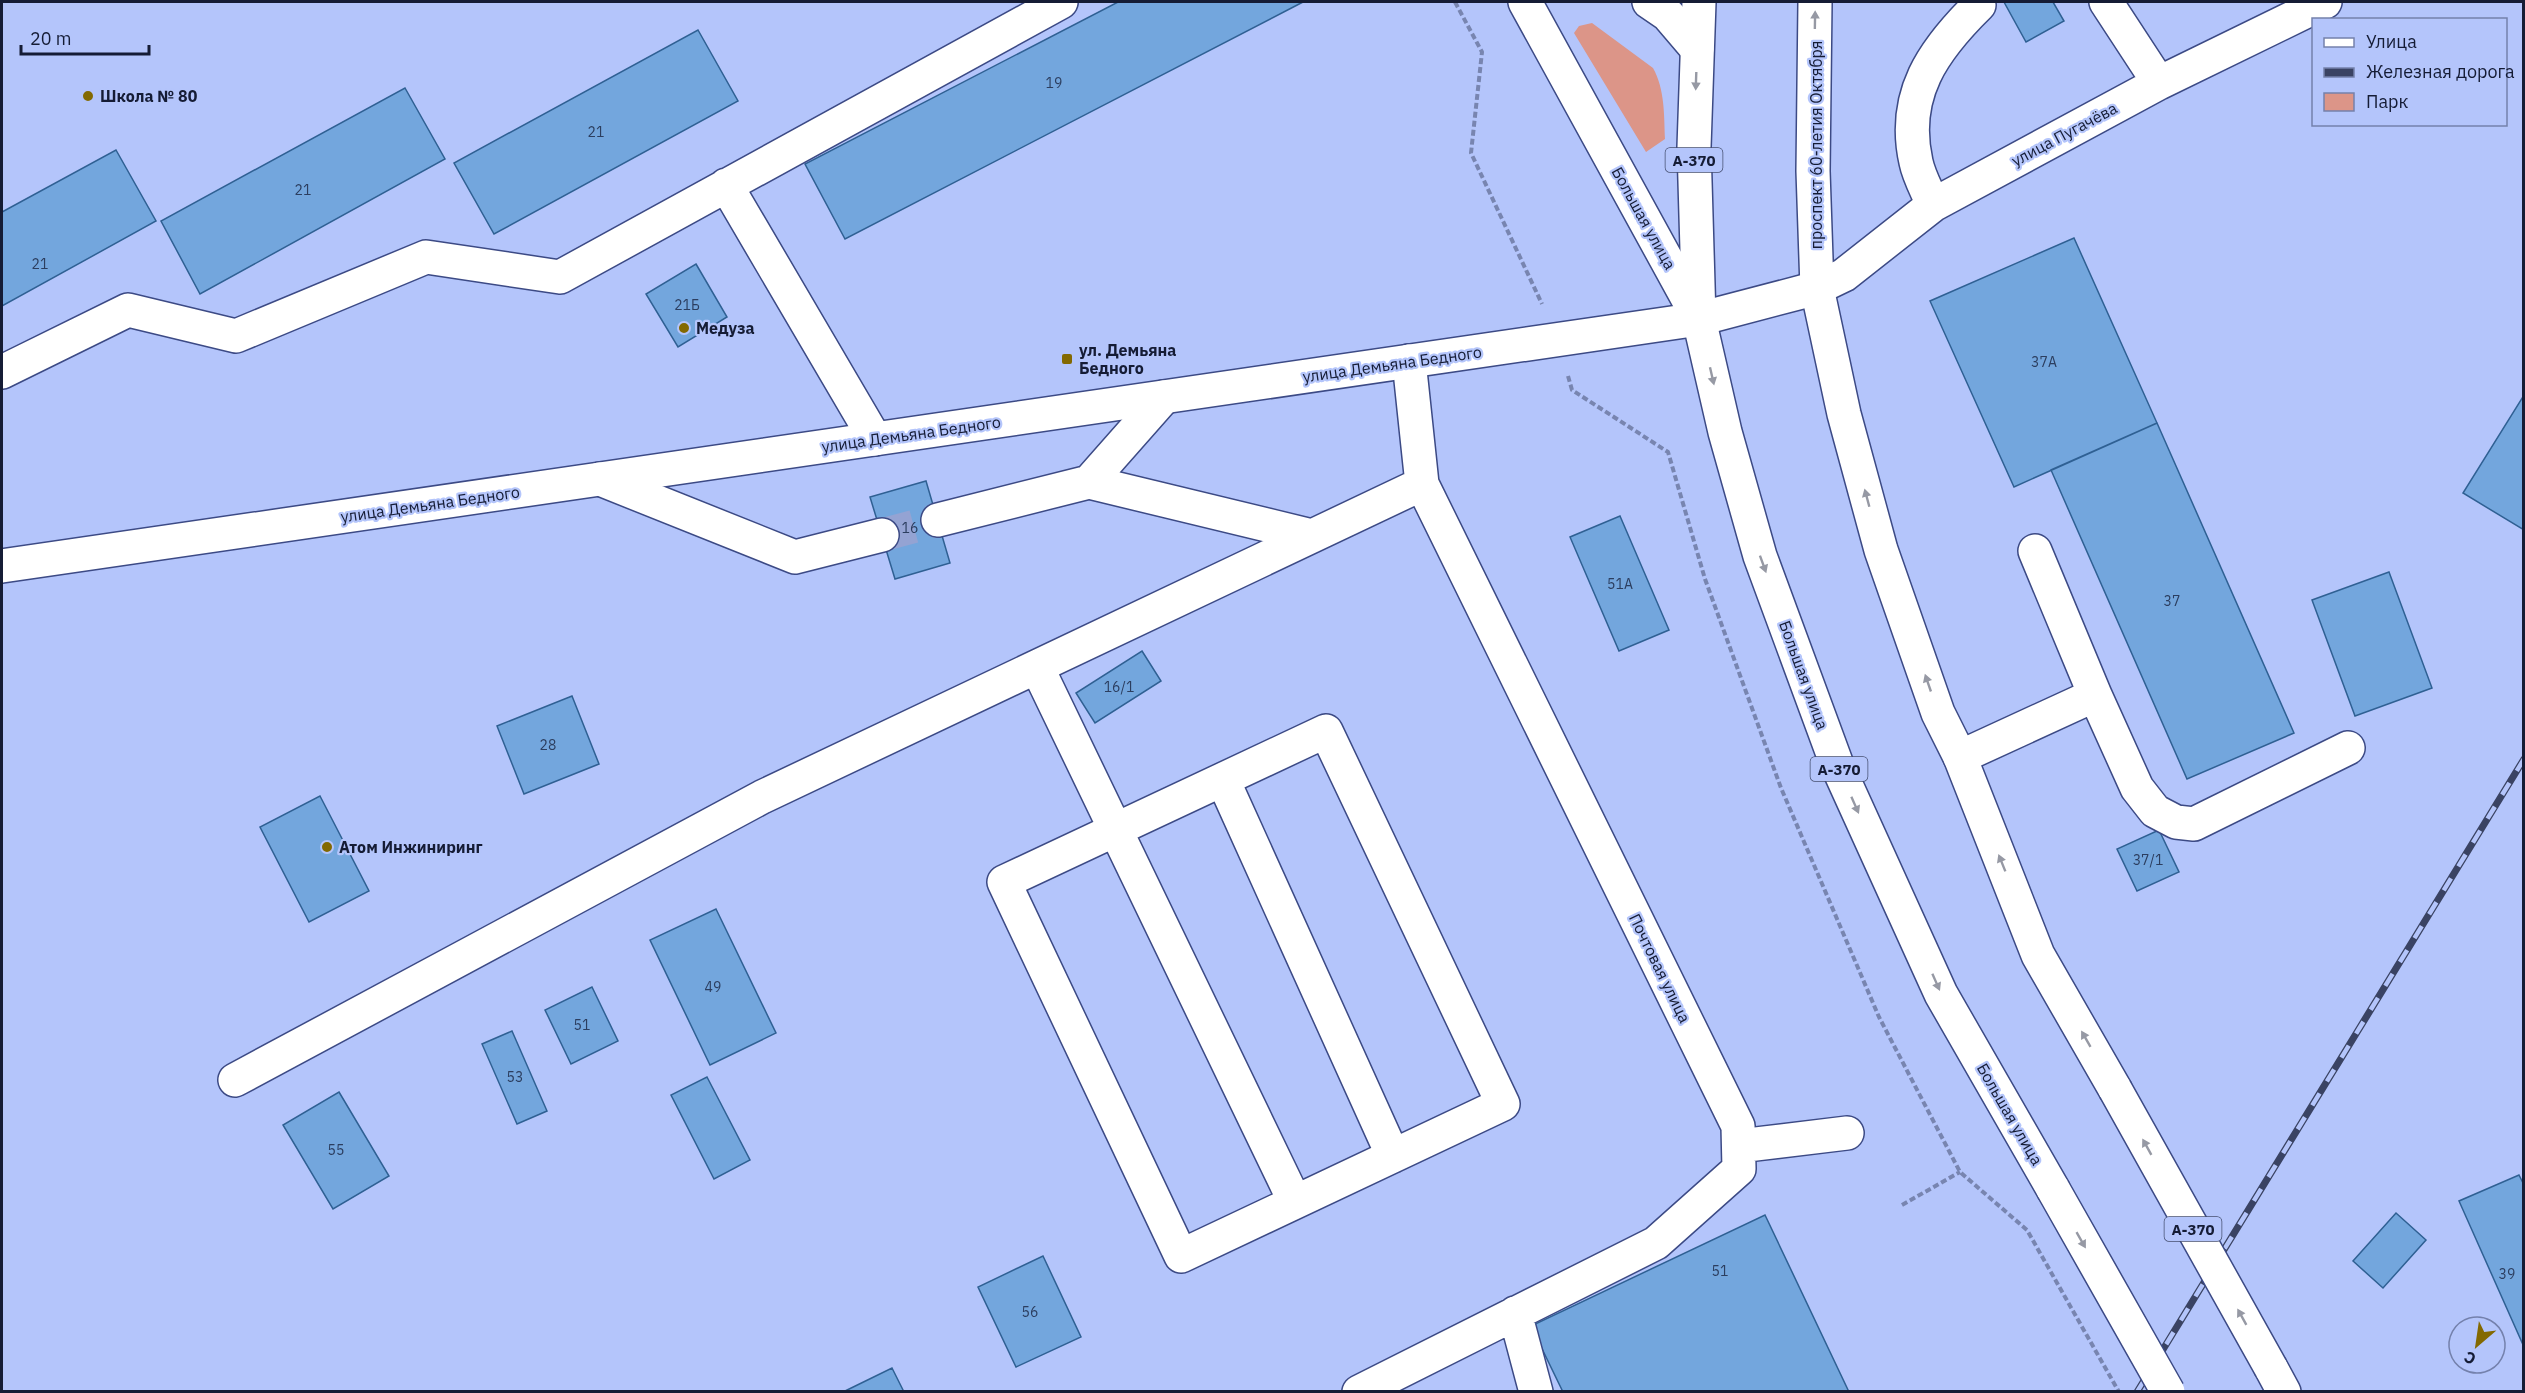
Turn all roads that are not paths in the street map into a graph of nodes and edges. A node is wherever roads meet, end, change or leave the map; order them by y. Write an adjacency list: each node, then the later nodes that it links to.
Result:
1 (1061, 2): 11 (main road)
2 (1525, 2): 14 (main road, Большая улица)
3 (1649, 2): 9 (main road)
4 (1699, 2): 9 (main road, А-370)
5 (1815, 2): 13 (main road, проспект 60-летия Октября / А-370, one-way to 5)
6 (2106, 2): 10 (main road)
7 (2325, 2): 10 (main road, улица Пугачёва)
8 (1979, 5): 12 (main road)
9 (1697, 49): 14 (main road, А-370, one-way to 14)
10 (2159, 83): 12 (main road, улица Пугачёва)
11 (726, 185): 16 (main road); 18 (main road)
12 (1933, 205): 13 (main road, улица Пугачёва)
13 (1817, 288): 14 (main road, улица Демьяна Бедного); 30 (main road, А-370, one-way to 13)
14 (1700, 319): 15 (main road, улица Демьяна Бедного); 42 (main road, Большая улица / А-370, one-way to 42, bridge)
15 (1409, 361): 17 (main road, улица Демьяна Бедного); 21 (main road, Почтовая улица)
16 (2, 372)
17 (1164, 397): 18 (main road, улица Демьяна Бедного); 20 (main road)
18 (875, 439): 19 (main road, улица Демьяна Бедного)
19 (600, 479): 23 (main road); 26 (main road, улица Демьяна Бедного)
20 (1089, 482): 22 (main road); 24 (main road)
21 (1422, 484): 24 (main road); 35 (main road, Почтовая улица)
22 (938, 520)
23 (882, 535)
24 (1312, 536): 27 (main road)
25 (2035, 551): 28 (main road)
26 (2, 567)
27 (1037, 667): 32 (main road); 33 (main road)
28 (2095, 696): 29 (main road); 30 (main road)
29 (2348, 748)
30 (1960, 757): 39 (main road, А-370, one-way to 30, bridge)
31 (1222, 780): 32 (main road); 36 (main road); 36 (main road)
32 (1116, 830): 37 (main road); 37 (main road)
33 (235, 1080)
34 (1847, 1133): 35 (main road)
35 (1738, 1146): 38 (main road, Почтовая улица)
36 (1393, 1156): 37 (main road)
37 (1295, 1202)
38 (1515, 1313): 40 (main road, Почтовая улица); 41 (main road)
39 (2277, 1380)
40 (1359, 1392)
41 (1536, 1392)
42 (2168, 1392)

